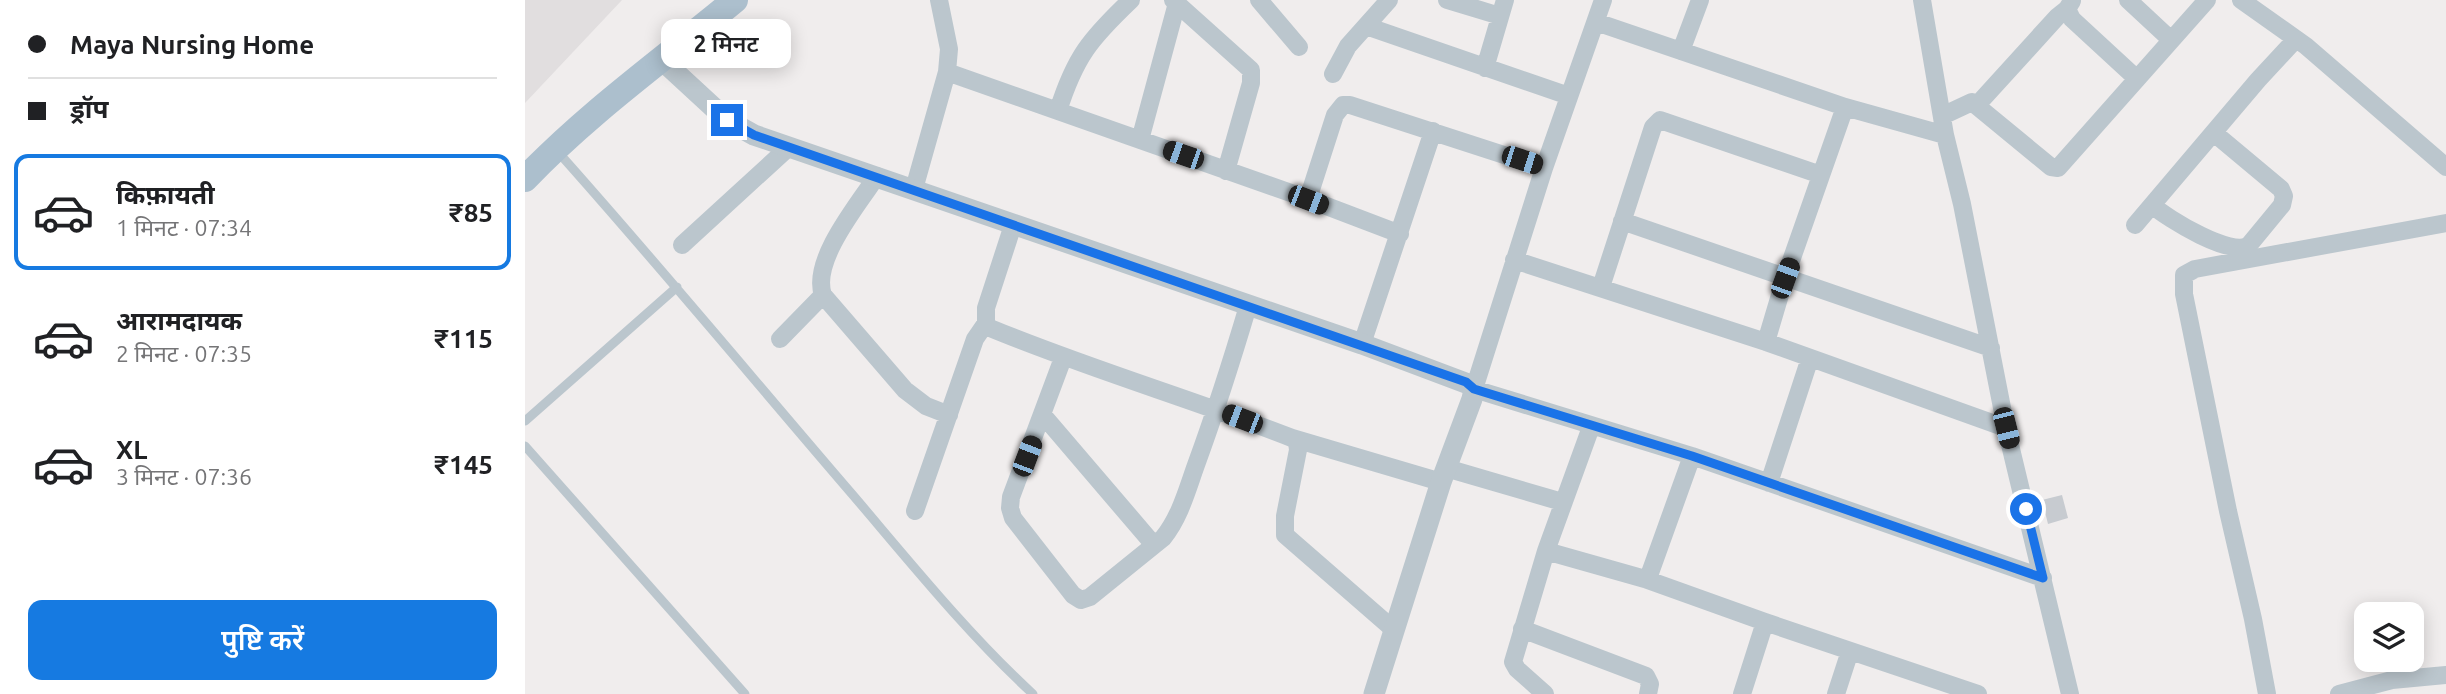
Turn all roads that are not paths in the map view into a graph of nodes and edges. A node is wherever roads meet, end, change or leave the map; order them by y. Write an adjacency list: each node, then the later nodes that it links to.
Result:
1 (735, 0): 22 (main road)
2 (939, 0): 24 (street)
3 (1131, 0): 30 (street)
4 (1259, 0): 20 (street)
5 (1389, 0): 17 (street)
6 (1447, 0): 15 (street)
7 (1603, 0): 16 (street)
8 (1700, 0): 21 (street)
9 (1922, 0): 31 (street)
10 (2129, 0): 18 (street)
11 (2207, 0): 18 (street)
12 (2241, 0): 19 (street)
13 (1175, 2): 35 (street); 40 (street)
14 (2070, 5): 26 (street); 28 (street)
15 (1503, 8): 23 (street)
16 (1595, 22): 21 (street); 27 (street)
17 (1366, 26): 23 (street); 25 (street)
18 (2170, 39): 26 (street)
19 (2296, 39): 33 (street); 38 (street)
20 (1299, 47)
21 (1681, 51): 29 (street)
22 (663, 61): 36 (street); 37 (main road)
23 (1485, 68): 27 (street)
24 (947, 72): 30 (street); 44 (street)
25 (1333, 74)
26 (2136, 78): 28 (street)
27 (1569, 96): 39 (street)
28 (1977, 105): 31 (street)
29 (1845, 107): 34 (street); 42 (street)
30 (1058, 111): 35 (street)
31 (1942, 116): 34 (street)
32 (1433, 131): 39 (street); 45 (street); 51 (street)
33 (2214, 133): 46 (street); 46 (street)
34 (1945, 135): 63 (street)
35 (1140, 140): 40 (street)
36 (789, 147): 41 (street); 52 (street)
37 (554, 148): 43 (main road); 55 (lane)
38 (2446, 167)
39 (1544, 168): 53 (street)
40 (1226, 171): 45 (street)
41 (877, 176): 44 (street); 57 (street)
42 (1821, 176): 47 (street); 54 (street)
43 (525, 179)
44 (914, 189): 49 (street)
45 (1308, 200): 51 (street)
46 (2152, 205): 50 (street)
47 (1622, 221): 54 (street); 56 (street)
48 (2446, 223): 98 (street)
49 (1013, 225): 58 (street); 59 (street)
50 (2135, 225)
51 (1400, 234): 62 (street)
52 (681, 245)
53 (1514, 260): 56 (street); 66 (street)
54 (1785, 278): 61 (street); 63 (street)
55 (677, 287): 70 (lane); 91 (lane)
56 (1601, 287): 61 (street)
57 (823, 295): 60 (street); 69 (street)
58 (1248, 306): 62 (street); 67 (street)
59 (986, 323): 64 (street); 69 (street)
60 (780, 339)
61 (1766, 342): 65 (street)
62 (1362, 344): 66 (street)
63 (1991, 348): 72 (street)
64 (1063, 358): 67 (street); 68 (street)
65 (1810, 358): 72 (street); 77 (street)
66 (1474, 389): 71 (street); 76 (street)
67 (1217, 409): 73 (street); 80 (street)
68 (1042, 414): 80 (street); 80 (street)
69 (949, 415): 79 (street)
70 (525, 421)
71 (1591, 427): 75 (street); 78 (street)
72 (2006, 428): 82 (street)
73 (1292, 438): 76 (street); 85 (street)
74 (525, 446): 90 (lane)
75 (1692, 456): 77 (street); 83 (street)
76 (1443, 475): 78 (street); 85 (street)
77 (1769, 483): 82 (street)
78 (1562, 502): 81 (street)
79 (915, 511)
80 (1154, 545)
81 (1546, 551): 83 (street); 86 (street)
82 (2043, 578): 89 (street)
83 (1645, 579): 84 (street)
84 (1765, 622): 87 (street); 95 (street)
85 (1393, 629): 92 (street)
86 (1522, 629): 93 (street); 94 (street)
87 (1850, 651): 96 (street); 97 (street)
88 (2446, 675): 99 (street)
89 (2068, 693)
90 (745, 694)
91 (1033, 694)
92 (1374, 694)
93 (1545, 694)
94 (1648, 694)
95 (1742, 694)
96 (1836, 694)
97 (1978, 694)
98 (2267, 694)
99 (2339, 694)

